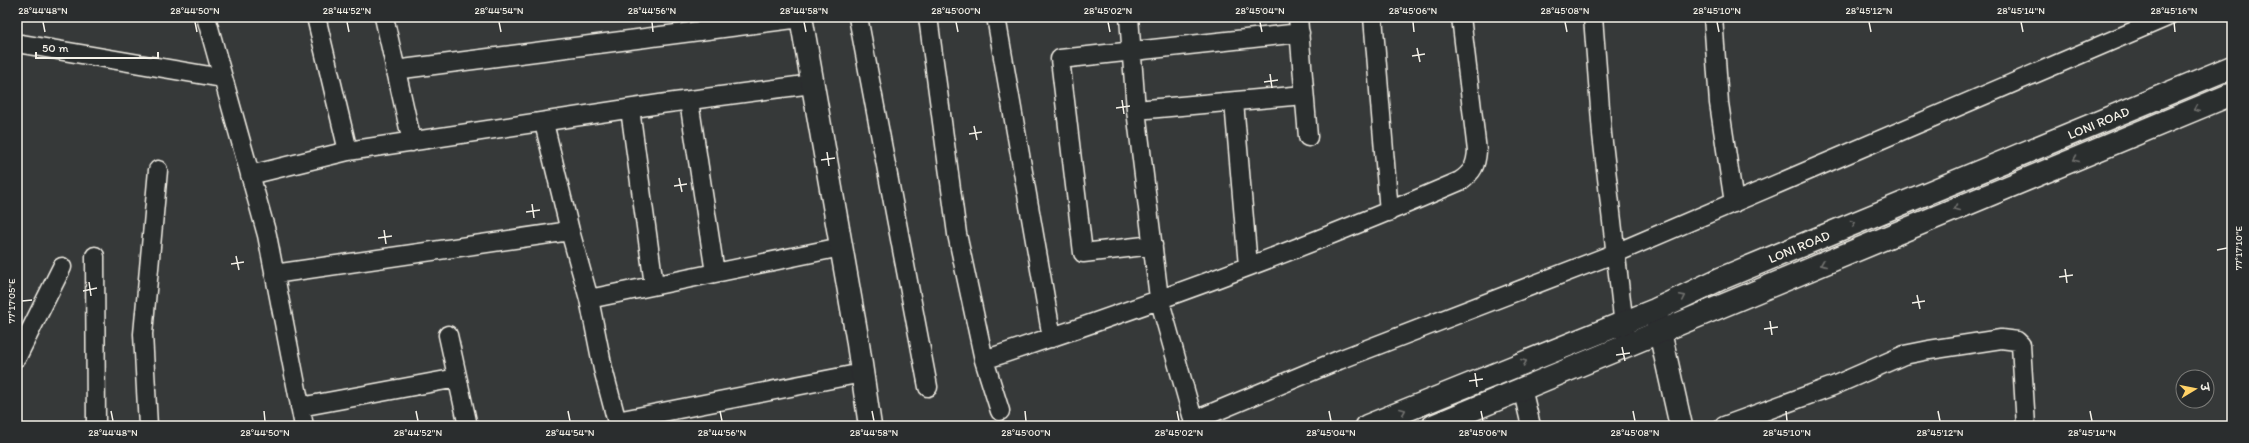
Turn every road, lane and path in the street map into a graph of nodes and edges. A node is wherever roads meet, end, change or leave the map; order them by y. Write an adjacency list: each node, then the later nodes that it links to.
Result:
1 (206, 17): 19 (street)
2 (316, 17): 32 (street)
3 (384, 17): 18 (street)
4 (801, 17): 18 (street); 20 (main road)
5 (858, 17): 60 (street)
6 (928, 17): 57 (street)
7 (996, 17): 54 (street)
8 (1129, 17): 16 (street)
9 (1373, 17): 36 (street)
10 (1461, 17): 36 (street)
11 (1593, 17): 40 (street)
12 (1714, 17): 35 (street)
13 (2167, 17): 35 (street)
14 (1299, 25): 16 (street); 21 (street)
15 (22, 44): 19 (street)
16 (1131, 50): 26 (street); 38 (street)
17 (2232, 67): 27 (main road, LONI ROAD)
18 (396, 70): 30 (street)
19 (222, 78): 34 (street)
20 (812, 84): 23 (street); 39 (main road)
21 (1304, 94): 24 (street); 29 (street)
22 (2232, 94): 31 (main road, LONI ROAD, one-way to 31)
23 (688, 101): 25 (street); 44 (street)
24 (1234, 102): 26 (street); 42 (street)
25 (630, 109): 28 (street); 46 (street)
26 (1136, 110): 38 (street)
27 (2105, 119): 31 (main road); 49 (main road, LONI ROAD, one-way to 27)
28 (544, 123): 30 (street); 37 (street)
29 (1308, 137)
30 (412, 142): 32 (street)
31 (2114, 143): 52 (main road, LONI ROAD, one-way to 52)
32 (348, 151): 34 (street)
33 (158, 170): 68 (street)
34 (250, 175): 45 (street)
35 (1734, 203): 40 (street)
36 (1389, 212): 42 (street)
37 (570, 231): 45 (street); 47 (street)
38 (1153, 245): 48 (street)
39 (841, 247): 44 (street); 58 (main road)
40 (1616, 253): 50 (street); 65 (street)
41 (95, 256): 67 (street)
42 (1248, 266): 48 (street)
43 (62, 268): 51 (street)
44 (715, 273): 46 (street)
45 (274, 274): 62 (street)
46 (654, 285): 47 (street)
47 (589, 298): 64 (street)
48 (1159, 298): 54 (street); 65 (street)
49 (1655, 310): 50 (main road, LONI ROAD); 52 (main road)
50 (1623, 322): 55 (street); 66 (main road, LONI ROAD, one-way to 50)
51 (25, 323): 56 (street)
52 (1659, 331): 55 (main road, LONI ROAD); 74 (main road)
53 (448, 336): 59 (street)
54 (1052, 338): 57 (street)
55 (1627, 345): 61 (main road, LONI ROAD)
56 (17, 357)
57 (984, 360): 63 (street)
58 (862, 373): 64 (street); 71 (main road)
59 (458, 378): 62 (street); 70 (street)
60 (928, 387)
61 (1522, 388): 72 (main road, LONI ROAD); 73 (street)
62 (300, 407): 69 (street)
63 (1000, 411)
64 (617, 423)
65 (1194, 423)
66 (1376, 424)
67 (96, 426)
68 (148, 426)
69 (304, 426)
70 (468, 426)
71 (870, 426)
72 (1433, 426)
73 (1531, 426)
74 (1681, 426)
75 (1724, 426): 76 (street)
76 (2026, 426)

